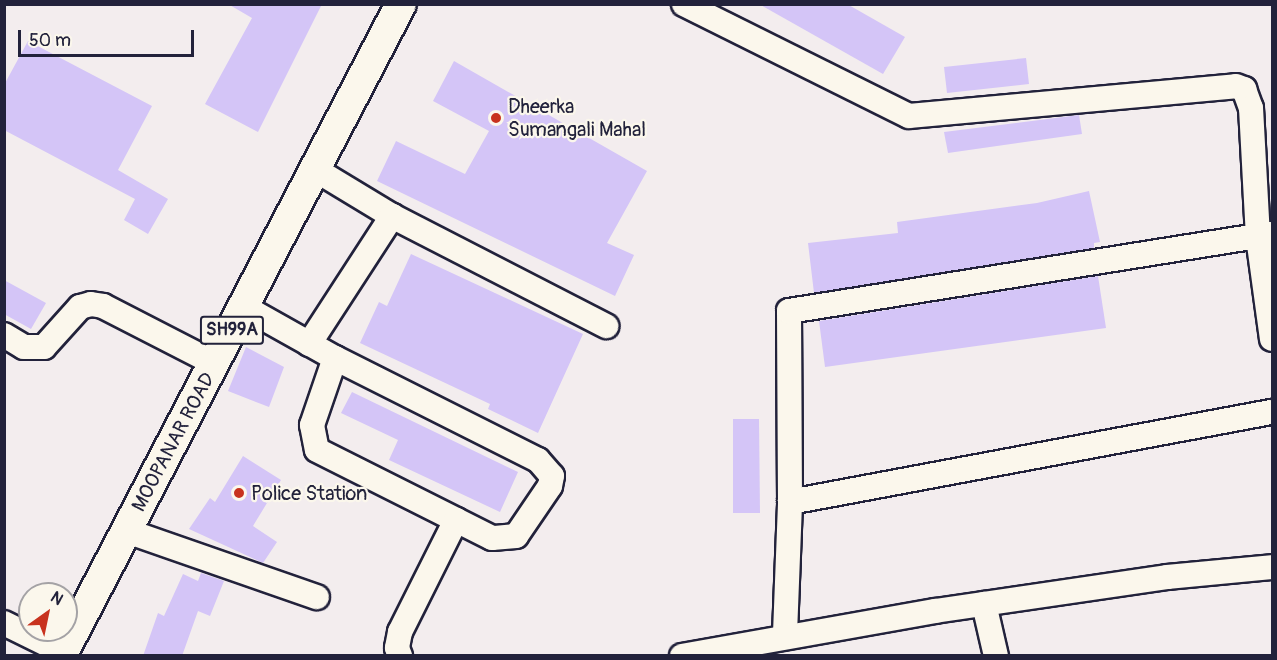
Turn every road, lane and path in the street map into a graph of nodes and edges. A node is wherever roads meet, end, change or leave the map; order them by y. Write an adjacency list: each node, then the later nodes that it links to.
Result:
1 (401, 4): 3 (main road, MOOPANAR ROAD / SH99A)
2 (684, 4): 5 (street)
3 (316, 170): 4 (street); 6 (main road, MOOPANAR ROAD / SH99A)
4 (392, 216): 7 (street); 10 (street)
5 (1265, 236): 9 (street); 14 (street)
6 (243, 308): 10 (street); 12 (main road, MOOPANAR ROAD / SH99A)
7 (606, 326)
8 (4, 335): 12 (street)
9 (1272, 339)
10 (309, 344): 11 (street)
11 (335, 358): 15 (street); 15 (street)
12 (214, 363): 16 (main road, MOOPANAR ROAD / SH99A)
13 (1272, 412): 14 (street)
14 (790, 502): 21 (street)
15 (456, 520): 23 (street)
16 (126, 531): 18 (street); 22 (main road, MOOPANAR ROAD / SH99A)
17 (1272, 567): 19 (street)
18 (317, 597)
19 (984, 604): 21 (street); 25 (street)
20 (4, 623): 22 (street)
21 (785, 634): 24 (street)
22 (62, 654)
23 (400, 656)
24 (682, 656)
25 (996, 656)

